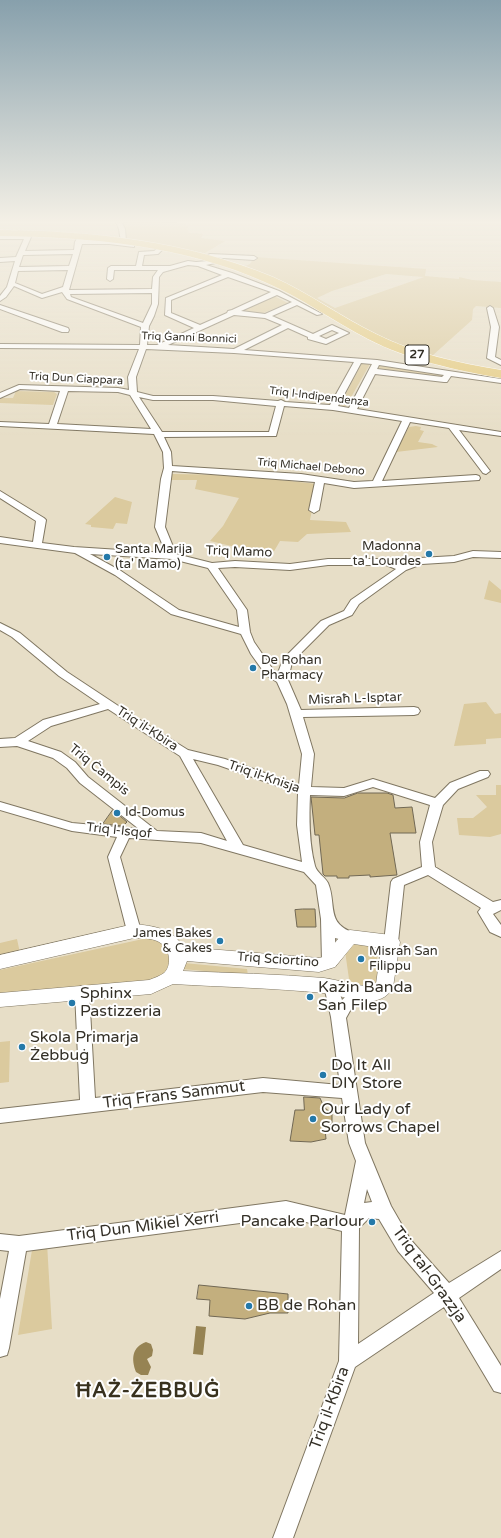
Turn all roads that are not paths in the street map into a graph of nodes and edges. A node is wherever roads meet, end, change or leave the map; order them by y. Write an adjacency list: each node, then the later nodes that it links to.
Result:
1 (156, 291): 16 (street)
2 (7, 292): 9 (street)
3 (31, 292): 4 (street)
4 (58, 292)
5 (66, 292): 16 (street)
6 (186, 292): 18 (street)
7 (277, 292): 10 (street); 13 (street)
8 (292, 292): 30 (main road, 27)
9 (0, 299)
10 (296, 303): 14 (street); 15 (street)
11 (0, 307): 19 (street)
12 (490, 308): 27 (street)
13 (230, 312): 15 (street); 18 (street)
14 (320, 314)
15 (266, 316): 17 (street)
16 (145, 326): 23 (street)
17 (286, 326): 20 (street); 24 (street)
18 (198, 327): 22 (street)
19 (65, 330)
20 (309, 335)
21 (0, 346): 23 (street, Triq Ġanni Bonnici)
22 (159, 346): 23 (street, Triq Ġanni Bonnici); 24 (street, Triq Ġanni Bonnici)
23 (143, 347): 35 (street)
24 (234, 351): 25 (street, Triq Ġanni Bonnici)
25 (359, 360): 26 (street, Triq Ġanni Bonnici); 38 (street)
26 (377, 362): 28 (street); 29 (street, Triq Ġanni Bonnici)
27 (501, 363)
28 (373, 371): 29 (street); 39 (street)
29 (450, 372): 31 (street, Triq Ġanni Bonnici)
30 (501, 374)
31 (501, 381)
32 (0, 387): 33 (street, Triq Dun Ciappara)
33 (18, 388): 34 (street, Triq Dun Ciappara); 36 (street, Triq Dun Ciappara)
34 (65, 388): 35 (street, Triq Dun Ciappara); 42 (street)
35 (133, 394): 37 (street, Triq l-Indipendenza); 44 (street)
36 (0, 396)
37 (281, 402): 38 (street, Triq l-Indipendenza); 44 (street)
38 (333, 408): 39 (street, Triq l-Indipendenza)
39 (352, 410): 40 (street, Triq l-Indipendenza)
40 (406, 420): 43 (street, Triq l-Indipendenza); 50 (street)
41 (0, 424): 42 (street)
42 (52, 427): 44 (street)
43 (452, 427): 45 (street, Triq l-Indipendenza); 47 (street)
44 (158, 434): 46 (street)
45 (501, 434)
46 (168, 468): 49 (street, Triq Michael Debono); 57 (street)
47 (486, 471)
48 (476, 478): 50 (street, Triq Michael Debono)
49 (320, 480): 50 (street, Triq Michael Debono); 52 (street)
50 (376, 484)
51 (0, 494): 54 (street)
52 (314, 510)
53 (0, 540): 54 (street, Triq Mamo)
54 (37, 544): 55 (street, Triq Mamo)
55 (74, 550): 57 (street, Triq Mamo); 61 (street, Triq Mamo)
56 (501, 555): 59 (street)
57 (172, 556): 58 (street, Triq Mamo)
58 (212, 566): 59 (street, Triq Mamo); 61 (street)
59 (402, 568): 62 (street)
60 (0, 626): 63 (street, Triq il-Kbira)
61 (246, 632): 62 (street)
62 (282, 680): 65 (street)
63 (110, 705): 66 (street); 68 (street, Triq il-Kbira)
64 (414, 711): 65 (street, Misraħ L-Isptar)
65 (296, 714): 70 (street)
66 (18, 742): 67 (street, Triq Ċampis); 74 (street, Triq Ċampis)
67 (0, 743)
68 (184, 753): 70 (street, Triq il-Knisja); 75 (street, Triq il-Kbira)
69 (484, 774): 71 (street)
70 (304, 791): 71 (street, Triq il-Knisja); 76 (street)
71 (437, 803): 77 (street)
72 (0, 806): 73 (street, Triq l-Isqof)
73 (125, 833): 74 (street, Triq l-Isqof); 80 (street)
74 (154, 835): 75 (street, Triq l-Isqof)
75 (239, 850): 76 (street)
76 (309, 869): 79 (street)
77 (429, 869): 78 (street); 83 (street)
78 (497, 907): 81 (street)
79 (328, 919): 82 (street); 86 (street)
80 (134, 931): 84 (street); 85 (street)
81 (501, 932)
82 (350, 937): 83 (street); 86 (street, Triq Sciortino)
83 (391, 942): 90 (street, Triq Sciortino)
84 (177, 953): 86 (street, Triq Sciortino); 87 (street)
85 (0, 962)
86 (329, 962)
87 (171, 977): 88 (street, Triq Sciortino); 89 (street)
88 (331, 986): 90 (street, Triq Sciortino); 92 (street)
89 (82, 992): 91 (street); 94 (street)
90 (362, 993): 92 (street)
91 (0, 1000)
92 (338, 1017): 93 (street)
93 (349, 1092): 94 (street, Triq Frans Sammut); 96 (street)
94 (88, 1106): 95 (street, Triq Frans Sammut)
95 (0, 1116)
96 (364, 1162): 97 (street, Triq tal-Grazzja); 98 (street, Triq il-Kbira)
97 (384, 1212): 98 (street); 102 (street, Triq tal-Grazzja)
98 (351, 1225): 100 (street, Triq Dun Mikiel Xerri); 104 (street, Triq il-Kbira)
99 (0, 1242): 100 (street, Triq Dun Mikiel Xerri)
100 (19, 1244): 103 (street)
101 (501, 1259): 102 (street)
102 (447, 1295): 104 (street); 105 (street, Triq tal-Grazzja)
103 (0, 1348)
104 (348, 1361): 106 (street, Triq il-Kbira)
105 (501, 1384)
106 (283, 1538)

